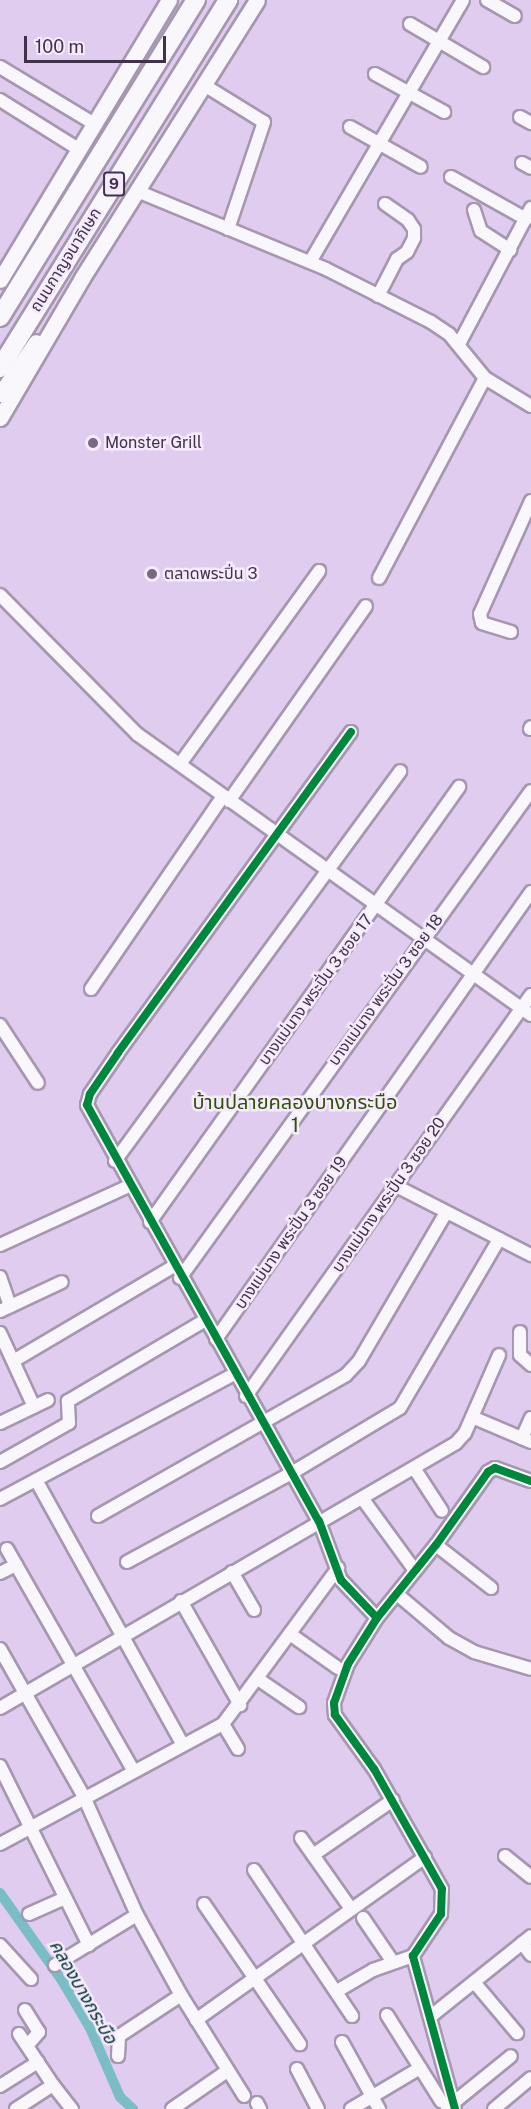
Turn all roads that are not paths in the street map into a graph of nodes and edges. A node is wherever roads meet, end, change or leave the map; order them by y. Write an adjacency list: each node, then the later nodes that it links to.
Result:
1 (169, 0): 17 (main road)
2 (196, 0): 35 (highway, ถนนกาญจนาภิเษก / 9)
3 (228, 0): 37 (highway, ถนนกาญจนาภิเษก / 9)
4 (258, 0): 13 (main road)
5 (463, 0): 9 (street)
6 (487, 0): 7 (street)
7 (515, 16)
8 (410, 24): 9 (street)
9 (438, 40): 11 (street); 14 (street)
10 (0, 67): 17 (street)
11 (483, 67)
12 (375, 74): 14 (street)
13 (204, 85): 23 (main road); 27 (street)
14 (407, 92): 16 (street); 19 (street)
15 (0, 100): 20 (street)
16 (444, 112)
17 (96, 125): 20 (main road)
18 (350, 127): 19 (street)
19 (379, 143): 21 (street); 29 (street)
20 (80, 150): 30 (main road)
21 (421, 167)
22 (451, 177): 26 (street)
23 (137, 191): 27 (street); 31 (main road)
24 (386, 204): 34 (street)
25 (474, 210): 28 (street)
26 (528, 214): 28 (street)
27 (228, 229): 29 (street)
28 (510, 250): 36 (street)
29 (310, 262): 34 (street)
30 (11, 266): 32 (main road); 33 (main road)
31 (82, 278): 39 (main road); 41 (main road)
32 (0, 280)
33 (0, 284)
34 (378, 296): 36 (street)
35 (0, 317)
36 (459, 344): 38 (street)
37 (0, 368)
38 (485, 378): 40 (street); 44 (street)
39 (0, 394)
40 (531, 406)
41 (0, 418)
42 (531, 501): 47 (street)
43 (319, 571): 49 (street)
44 (379, 578)
45 (0, 595): 49 (street)
46 (366, 606): 53 (street)
47 (511, 632)
48 (351, 732): 54 (street)
49 (180, 764): 53 (street)
50 (400, 771): 55 (street)
51 (459, 787): 57 (street, บางแม่นาง พระปิ่น 3 ซอย 17)
52 (531, 791): 58 (street, บางแม่นาง พระปิ่น 3 ซอย 18)
53 (226, 798): 54 (street); 60 (street)
54 (277, 834): 55 (street); 65 (street)
55 (327, 869): 57 (street); 65 (street)
56 (531, 892): 59 (street, บางแม่นาง พระปิ่น 3 ซอย 19)
57 (376, 906): 58 (street); 69 (street, บางแม่นาง พระปิ่น 3 ซอย 17)
58 (424, 939): 59 (street); 73 (street, บางแม่นาง พระปิ่น 3 ซอย 18)
59 (474, 974): 62 (street); 80 (street, บางแม่นาง พระปิ่น 3 ซอย 19)
60 (92, 989)
61 (531, 995): 62 (street, บางแม่นาง พระปิ่น 3 ซอย 20)
62 (526, 1012): 67 (street, บางแม่นาง พระปิ่น 3 ซอย 20)
63 (0, 1025): 64 (street)
64 (38, 1083)
65 (115, 1161): 66 (street)
66 (129, 1186): 69 (street); 71 (street)
67 (396, 1186): 68 (street); 85 (street, บางแม่นาง พระปิ่น 3 ซอย 20)
68 (446, 1213): 70 (street); 91 (street)
69 (150, 1222): 73 (street)
70 (499, 1239): 72 (street); 95 (street)
71 (0, 1245)
72 (531, 1255)
73 (177, 1272): 77 (street); 82 (street)
74 (0, 1277): 76 (street)
75 (62, 1282): 76 (street)
76 (5, 1308)
77 (204, 1321): 80 (street); 93 (street)
78 (520, 1332): 83 (street)
79 (0, 1333): 82 (street)
80 (216, 1340): 84 (street)
81 (499, 1355): 88 (street)
82 (15, 1360): 87 (street)
83 (531, 1365)
84 (234, 1374): 85 (street); 96 (street)
85 (246, 1396): 91 (street)
86 (48, 1400): 87 (street)
87 (34, 1407): 90 (street)
88 (471, 1417): 92 (street); 94 (street)
89 (531, 1418): 92 (street)
90 (0, 1423)
91 (263, 1424): 95 (street); 101 (street)
92 (527, 1440)
93 (0, 1462)
94 (414, 1468): 98 (street); 100 (street)
95 (290, 1474): 102 (street); 105 (street)
96 (36, 1480): 99 (street); 117 (street)
97 (531, 1481): 103 (street)
98 (362, 1498): 102 (street); 108 (street)
99 (0, 1499)
100 (442, 1511)
101 (98, 1516)
102 (319, 1521): 107 (street); 109 (street)
103 (436, 1545): 111 (street); 112 (street)
104 (7, 1549): 106 (street)
105 (127, 1562)
106 (16, 1565): 110 (street); 119 (street)
107 (338, 1568): 115 (street); 116 (street)
108 (413, 1568)
109 (232, 1572): 113 (street); 114 (street)
110 (0, 1573)
111 (491, 1588)
112 (397, 1594): 115 (street); 120 (street)
113 (181, 1602): 117 (street); 124 (street)
114 (254, 1610)
115 (377, 1618): 133 (street)
116 (290, 1634): 121 (street); 122 (street)
117 (122, 1636): 119 (street); 128 (street)
118 (0, 1648): 123 (street)
119 (74, 1664): 123 (street); 130 (street)
120 (530, 1665)
121 (338, 1668)
122 (258, 1679): 124 (street); 125 (street)
123 (25, 1693): 126 (street); 132 (street)
124 (240, 1705): 127 (street)
125 (299, 1707)
126 (0, 1708)
127 (223, 1724): 128 (street); 129 (street)
128 (182, 1743): 130 (street)
129 (238, 1749)
130 (133, 1770): 132 (street)
131 (2, 1773): 134 (street)
132 (84, 1797): 134 (street); 146 (street)
133 (393, 1800): 137 (street); 139 (street)
134 (33, 1828): 136 (street); 142 (street)
135 (301, 1838): 137 (street)
136 (0, 1844)
137 (313, 1855): 144 (street)
138 (505, 1856): 141 (street)
139 (425, 1857): 144 (street); 153 (street)
140 (254, 1870): 149 (street)
141 (531, 1877)
142 (63, 1899): 145 (street); 151 (street)
143 (204, 1904): 156 (street)
144 (351, 1909): 149 (street)
145 (29, 1914)
146 (138, 1915): 151 (street); 160 (street)
147 (363, 1918): 154 (street)
148 (526, 1940): 152 (street); 158 (street)
149 (302, 1942): 156 (street); 159 (street)
150 (0, 1945): 157 (street)
151 (89, 1945): 155 (street)
152 (531, 1955)
153 (413, 1956): 154 (street); 164 (street)
154 (393, 1962): 159 (street)
155 (55, 1965)
156 (253, 1977): 165 (street); 169 (street)
157 (31, 1979)
158 (474, 1982): 164 (street); 166 (street)
159 (337, 1991): 163 (street)
160 (180, 1995): 165 (street); 171 (street)
161 (25, 2010): 170 (street)
162 (387, 2015): 174 (street)
163 (352, 2016)
164 (430, 2017): 182 (street)
165 (196, 2020): 176 (street)
166 (517, 2033)
167 (19, 2034): 170 (street)
168 (342, 2042): 181 (street)
169 (300, 2044)
170 (27, 2046): 173 (street)
171 (118, 2056)
172 (511, 2056): 182 (street)
173 (38, 2062): 178 (street); 179 (street)
174 (420, 2068): 181 (street); 182 (street)
175 (297, 2069): 186 (street)
176 (227, 2071): 180 (street); 185 (street)
177 (531, 2078): 189 (street)
178 (53, 2085): 183 (street); 184 (street)
179 (0, 2086)
180 (244, 2096)
181 (371, 2097): 187 (street); 188 (street)
182 (448, 2106)
183 (16, 2109)
184 (72, 2109)
185 (172, 2109)
186 (318, 2109)
187 (351, 2109)
188 (379, 2109)
189 (494, 2109)

